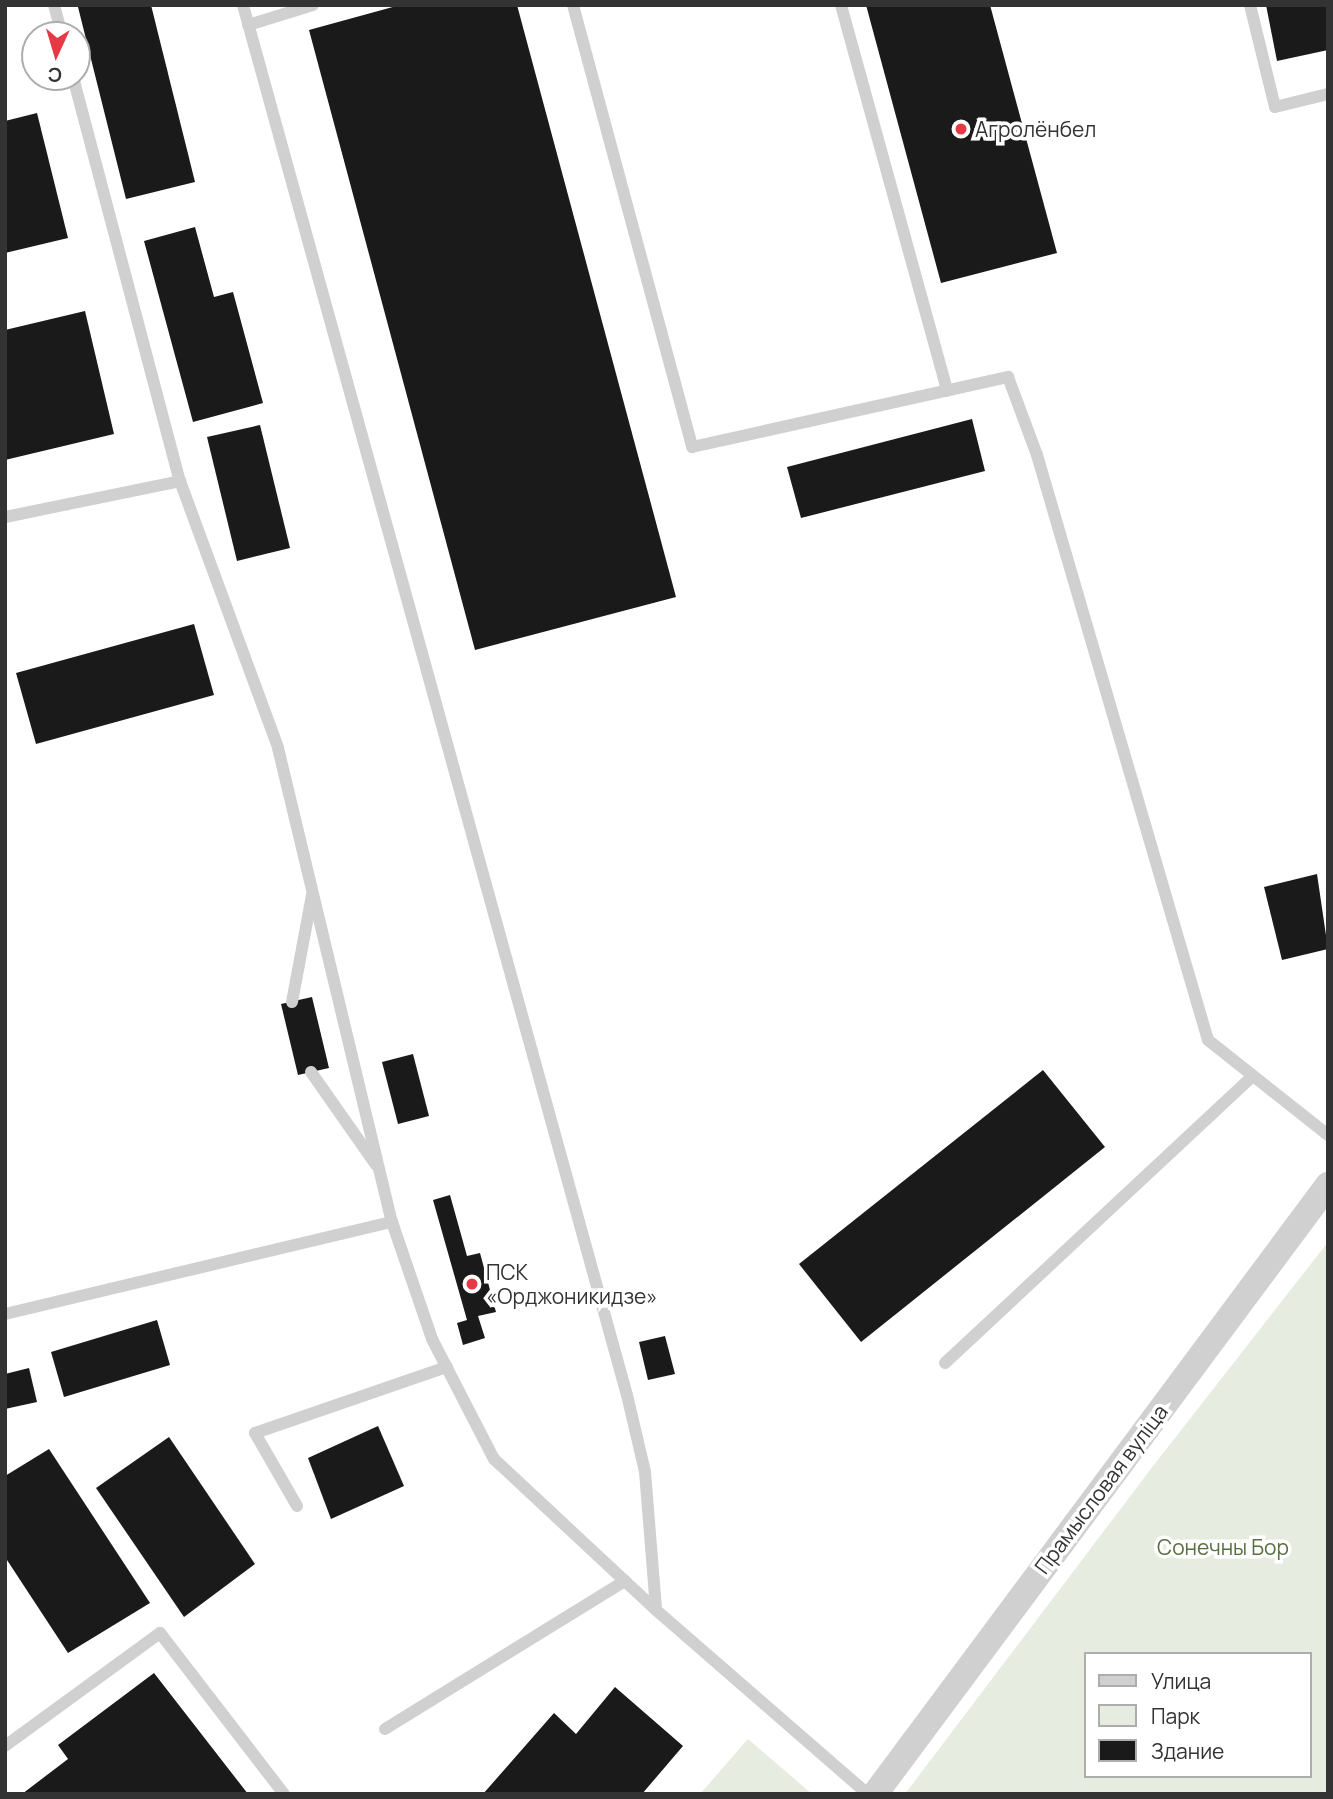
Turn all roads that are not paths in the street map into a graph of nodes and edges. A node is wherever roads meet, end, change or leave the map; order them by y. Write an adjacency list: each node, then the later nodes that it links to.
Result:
1 (243, 5): 6 (lane)
2 (313, 5): 6 (lane)
3 (573, 5): 9 (lane)
4 (841, 5): 9 (lane)
5 (1250, 5): 8 (lane)
6 (248, 25): 25 (lane)
7 (77, 91): 10 (lane)
8 (1328, 94)
9 (947, 391): 15 (lane)
10 (180, 481): 11 (lane); 12 (lane)
11 (5, 517)
12 (313, 891): 13 (lane); 17 (lane)
13 (292, 1002)
14 (311, 1072): 17 (lane)
15 (1253, 1076): 16 (lane); 21 (lane)
16 (1328, 1135)
17 (380, 1171): 19 (lane)
18 (1328, 1185): 30 (street, Прамысловая вуліца)
19 (392, 1222): 20 (lane); 22 (lane)
20 (5, 1314)
21 (946, 1363)
22 (447, 1367): 23 (lane); 24 (lane)
23 (297, 1506)
24 (625, 1581): 25 (lane); 26 (lane)
25 (656, 1611): 29 (lane)
26 (385, 1729)
27 (5, 1745): 28 (lane)
28 (284, 1794)
29 (868, 1794)
30 (875, 1794)

